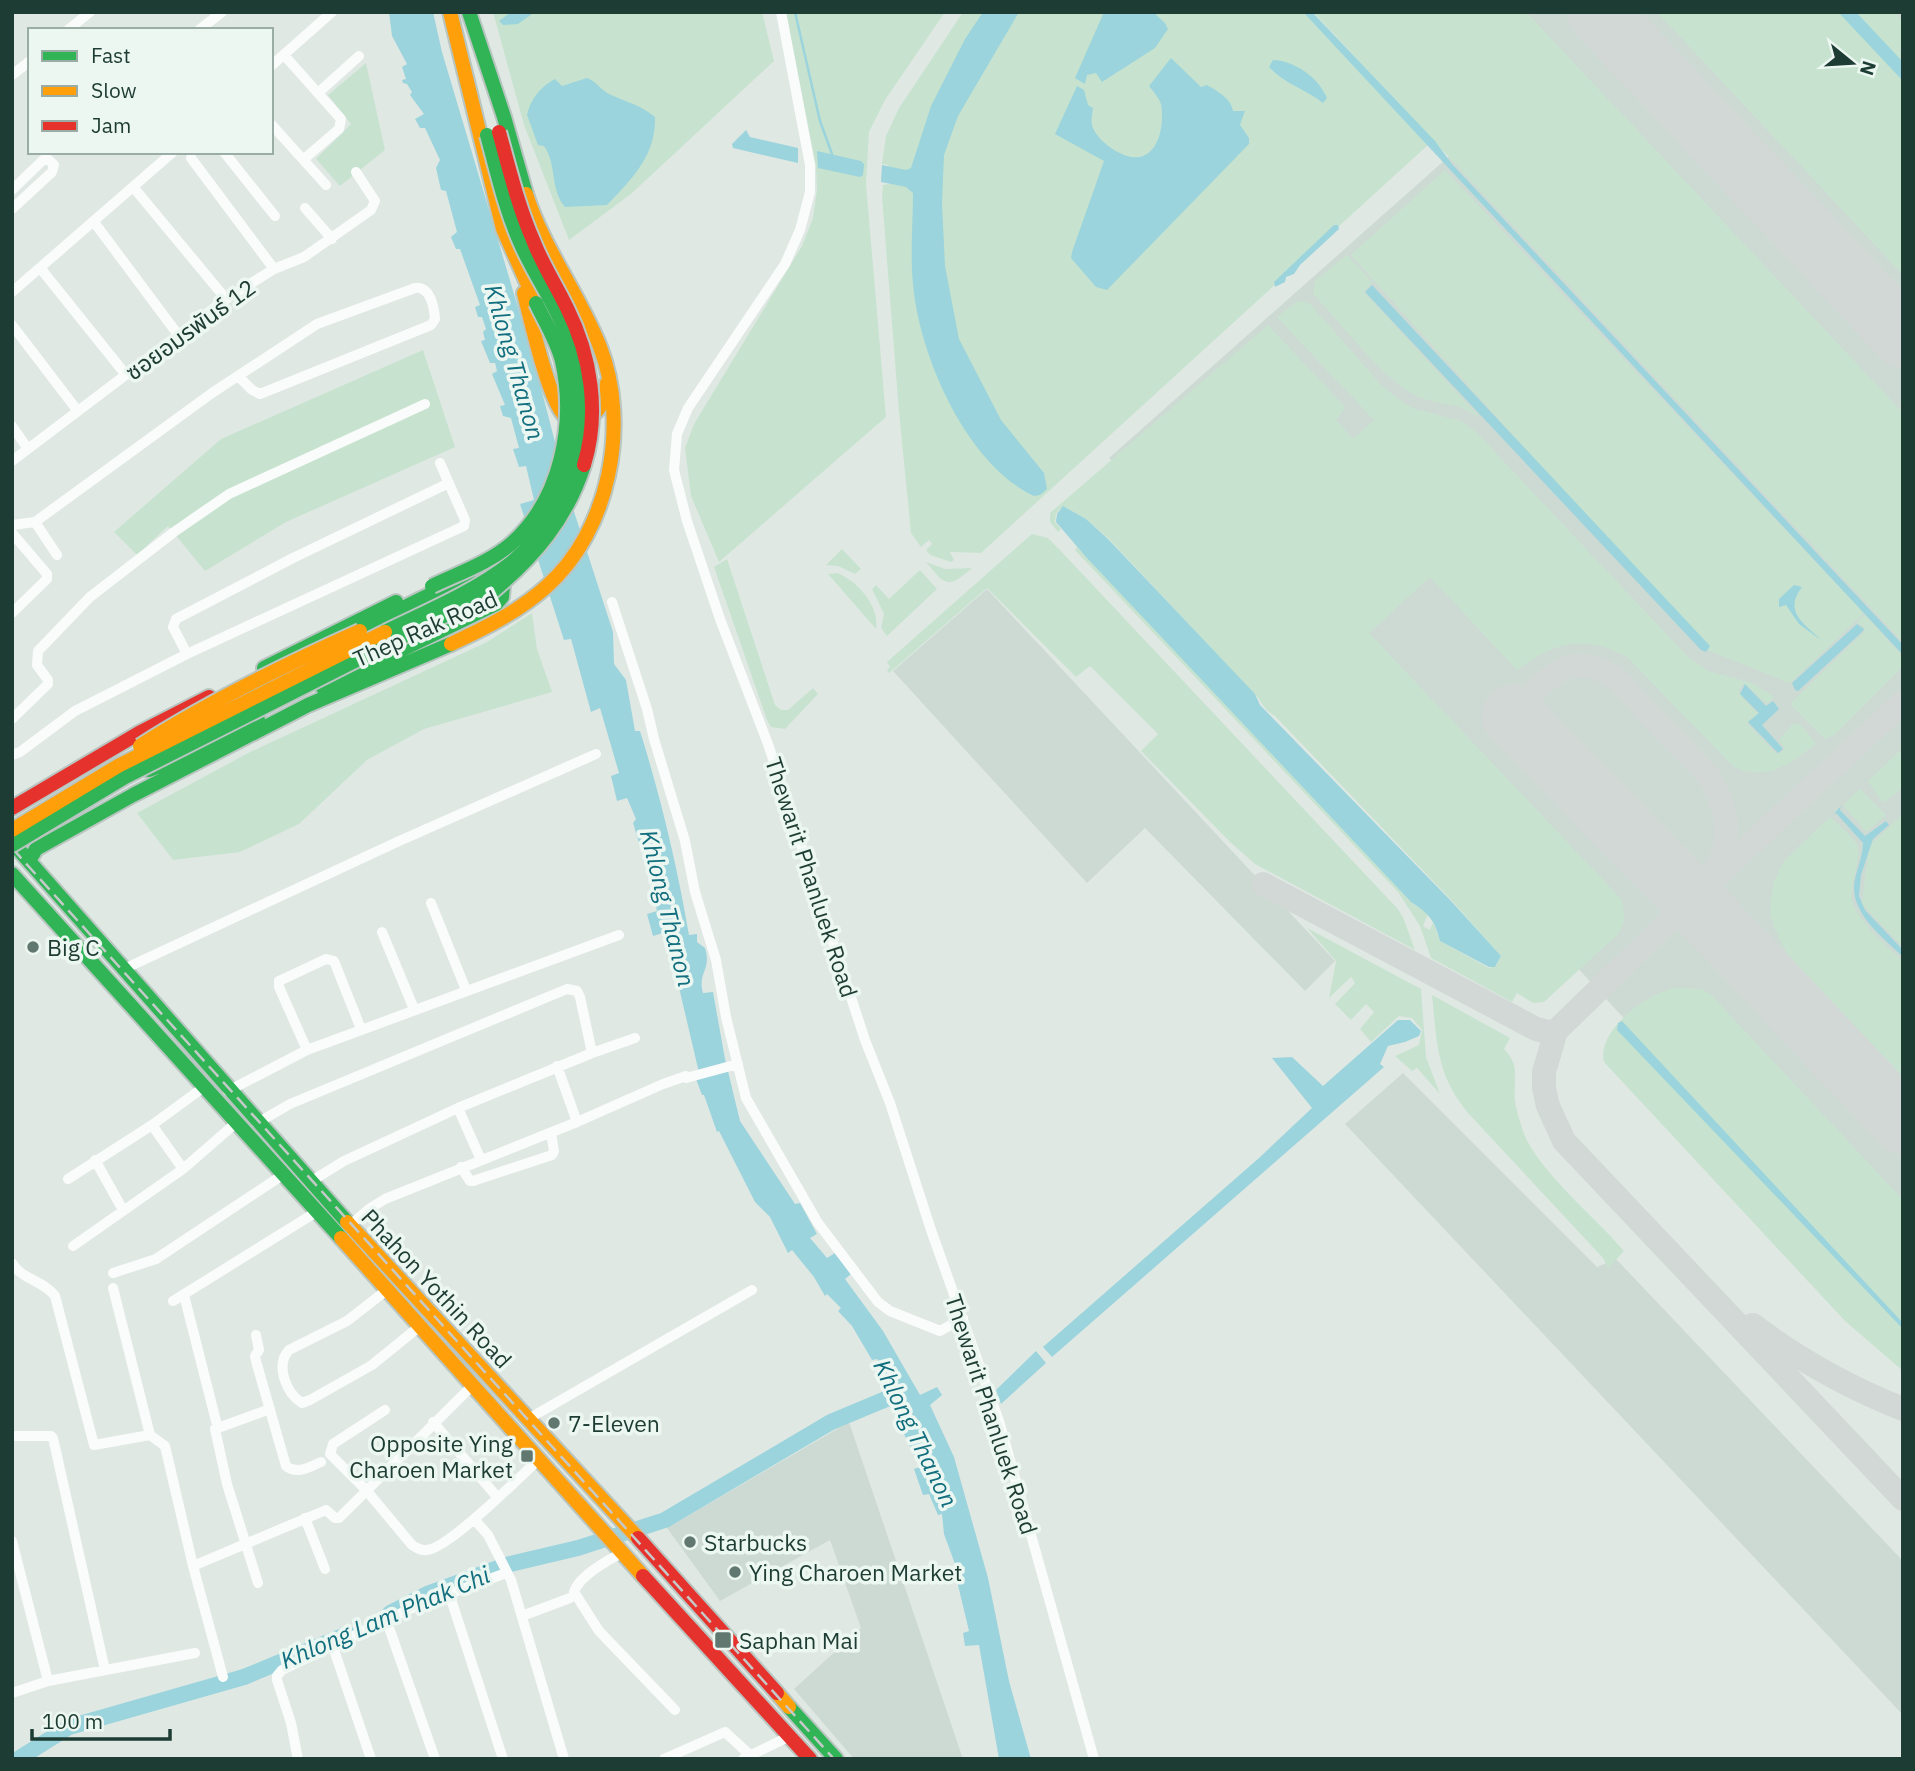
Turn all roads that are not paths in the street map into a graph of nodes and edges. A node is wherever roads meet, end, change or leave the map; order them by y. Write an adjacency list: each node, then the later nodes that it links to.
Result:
1 (90, 12): 7 (street)
2 (222, 12): 8 (street)
3 (332, 12): 11 (street)
4 (450, 12): 10 (main road, Thep Rak Road)
5 (469, 12): 9 (main road, Thep Rak Road)
6 (781, 12): 109 (street, Thewarit Phanluek Road)
7 (70, 28)
8 (202, 28)
9 (479, 49): 18 (main road, Thep Rak Road); 39 (main road, Thep Rak Road)
10 (462, 54): 18 (main road, Thep Rak Road); 32 (main road, Thep Rak Road)
11 (284, 55): 13 (street); 16 (street)
12 (359, 56): 16 (street)
13 (273, 64)
14 (28, 65): 15 (street)
15 (12, 75)
16 (319, 92): 22 (street)
17 (273, 126): 22 (street)
18 (493, 134): 64 (main road, Thep Rak Road, bridge)
19 (171, 154): 25 (street)
20 (226, 154): 29 (street)
21 (191, 158): 34 (street)
22 (304, 159): 24 (street)
23 (356, 172): 31 (street, ซอยอมรพันธ์ 12)
24 (326, 185)
25 (135, 188): 30 (street); 36 (street)
26 (12, 190): 28 (street)
27 (305, 208): 31 (street)
28 (12, 209)
29 (275, 216)
30 (94, 222): 33 (street); 38 (street)
31 (331, 239): 34 (street, ซอยอมรพันธ์ 12)
32 (514, 256): 39 (main road); 60 (main road, Thep Rak Road, bridge)
33 (41, 269): 35 (street); 40 (street)
34 (274, 269): 36 (street, ซอยอมรพันธ์ 12)
35 (12, 292)
36 (226, 299): 38 (street, ซอยอมรพันธ์ 12)
37 (12, 325): 43 (street)
38 (179, 336): 40 (street, ซอยอมรพันธ์ 12)
39 (607, 364): 58 (main road, Thep Rak Road)
40 (126, 375): 43 (street, ซอยอมรพันธ์ 12)
41 (238, 376): 41 (street); 49 (street)
42 (425, 404): 59 (street)
43 (77, 410): 45 (street, ซอยอมรพันธ์ 12)
44 (12, 426): 45 (street)
45 (28, 449): 46 (street, ซอยอมรพันธ์ 12)
46 (12, 461)
47 (440, 463): 48 (street)
48 (449, 483): 57 (street); 57 (street)
49 (35, 522): 50 (street); 52 (street)
50 (12, 525)
51 (12, 533): 55 (street)
52 (57, 555)
53 (481, 575): 56 (main road); 60 (main road); 64 (main road, bridge)
54 (612, 602): 81 (street)
55 (12, 613)
56 (465, 619): 58 (main road); 64 (main road, bridge)
57 (187, 654): 62 (street)
58 (336, 692): 66 (main road, Thep Rak Road)
59 (12, 719)
60 (139, 733): 63 (main road, Thep Rak Road)
61 (596, 754): 74 (street)
62 (12, 755)
63 (80, 768): 65 (main road, Thep Rak Road); 66 (main road)
64 (121, 771): 67 (main road, Thep Rak Road, bridge); 68 (main road, Thep Rak Road, bridge)
65 (12, 808)
66 (101, 811): 69 (main road, Thep Rak Road)
67 (12, 830)
68 (12, 844): 69 (main road, Phahon Yothin Road)
69 (29, 861): 74 (main road, Phahon Yothin Road)
70 (12, 874): 83 (main road, Phahon Yothin Road)
71 (431, 903): 75 (street)
72 (382, 932): 76 (street)
73 (618, 935): 75 (street)
74 (124, 969): 84 (main road, Phahon Yothin Road)
75 (466, 990): 76 (street)
76 (414, 1009): 77 (street)
77 (361, 1029): 79 (street); 79 (street)
78 (635, 1038): 80 (street)
79 (307, 1050): 84 (street)
80 (592, 1053): 82 (street); 88 (street)
81 (738, 1065): 87 (street); 109 (street)
82 (557, 1066): 85 (street); 87 (street)
83 (204, 1087): 86 (main road, Phahon Yothin Road); 89 (street)
84 (228, 1091): 88 (main road, Phahon Yothin Road)
85 (458, 1108): 92 (street); 97 (street)
86 (237, 1122): 94 (street); 95 (main road, Phahon Yothin Road)
87 (577, 1122): 90 (street)
88 (257, 1123): 97 (main road, Phahon Yothin Road)
89 (152, 1125): 91 (street); 94 (street)
90 (551, 1133): 92 (street); 93 (street)
91 (95, 1160): 96 (street); 98 (street)
92 (481, 1160): 93 (street)
93 (461, 1167): 100 (street)
94 (183, 1169): 98 (street)
95 (284, 1174): 99 (main road, Phahon Yothin Road); 103 (street)
96 (68, 1179)
97 (310, 1182): 100 (main road, Phahon Yothin Road)
98 (123, 1210): 101 (street)
99 (318, 1211): 104 (main road, Phahon Yothin Road); 107 (street)
100 (349, 1226): 104 (main road, Phahon Yothin Road)
101 (73, 1246)
102 (12, 1263): 119 (street)
103 (113, 1273)
104 (394, 1285): 110 (main road, Phahon Yothin Road); 110 (street); 112 (main road, Phahon Yothin Road)
105 (113, 1288): 119 (street)
106 (752, 1290): 116 (street)
107 (184, 1295): 108 (street); 117 (street)
108 (173, 1301)
109 (963, 1318): 155 (street, Thewarit Phanluek Road)
110 (420, 1326): 113 (main road, Phahon Yothin Road)
111 (256, 1335): 114 (street)
112 (486, 1374): 113 (main road); 116 (main road, Phahon Yothin Road)
113 (472, 1386): 118 (street); 121 (main road, Phahon Yothin Road)
114 (270, 1409): 122 (street); 128 (street)
115 (384, 1410): 123 (street)
116 (528, 1419): 154 (main road, Phahon Yothin Road)
117 (216, 1421)
118 (433, 1422): 123 (street); 124 (street)
119 (150, 1435): 130 (street)
120 (12, 1436): 140 (street)
121 (538, 1460): 124 (street); 129 (main road, Phahon Yothin Road)
122 (321, 1462)
123 (366, 1490): 125 (street); 126 (street)
124 (498, 1498): 126 (street)
125 (305, 1518): 128 (street); 132 (street)
126 (474, 1519): 131 (street)
127 (12, 1541): 142 (street)
128 (246, 1544): 130 (street); 133 (street)
129 (620, 1548): 144 (street); 145 (main road, Phahon Yothin Road)
130 (193, 1566): 141 (street)
131 (505, 1568): 134 (street); 136 (street)
132 (325, 1569)
133 (258, 1584)
134 (449, 1593): 137 (street); 150 (street)
135 (570, 1598): 136 (street)
136 (522, 1616): 151 (street)
137 (386, 1619): 138 (street); 149 (street)
138 (333, 1647): 147 (street); 148 (street)
139 (195, 1653): 140 (street)
140 (104, 1670): 142 (street)
141 (223, 1677)
142 (48, 1681): 143 (street)
143 (12, 1693)
144 (675, 1710)
145 (790, 1736): 146 (street); 153 (main road, Phahon Yothin Road)
146 (747, 1757): 152 (street)
147 (298, 1759)
148 (370, 1759)
149 (435, 1759)
150 (503, 1759)
151 (564, 1759)
152 (664, 1759)
153 (810, 1759)
154 (836, 1759)
155 (1094, 1759)

